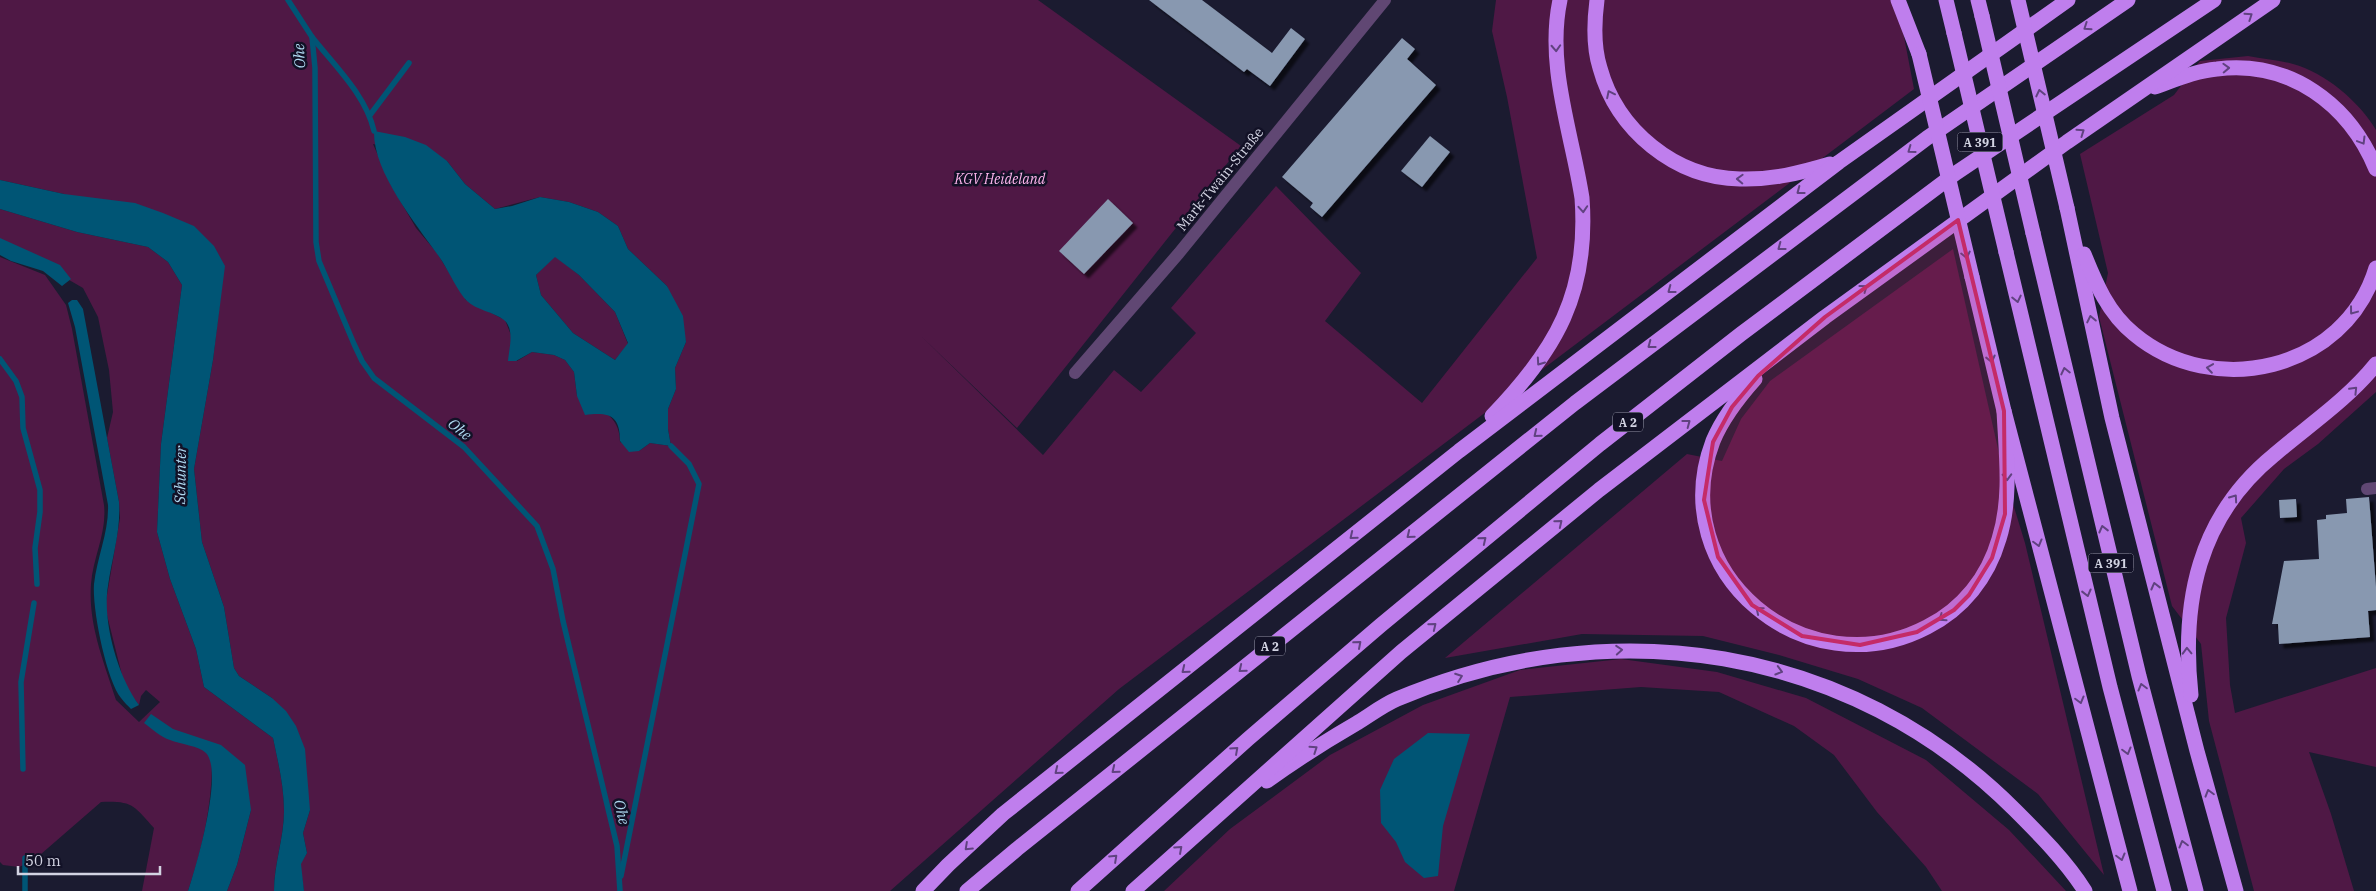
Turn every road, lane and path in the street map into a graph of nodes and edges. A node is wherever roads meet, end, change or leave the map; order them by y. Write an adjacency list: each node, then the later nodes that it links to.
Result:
1 (1385, 0): 21 (street, Mark-Twain-Straße)
2 (1560, 0): 23 (highway, one-way to 23)
3 (1597, 0): 15 (highway, one-way to 3)
4 (1898, 0): 13 (highway)
5 (1906, 0): 13 (highway)
6 (1946, 0): 32 (highway, A 391, one-way to 32, bridge)
7 (1978, 0): 33 (highway, A 391, one-way to 7, bridge)
8 (2018, 0): 17 (highway, one-way to 8, bridge)
9 (2068, 0): 15 (highway)
10 (2128, 0): 27 (highway, A 2, one-way to 27)
11 (2214, 0): 28 (highway, A 2, one-way to 11)
12 (2273, 0): 14 (highway, one-way to 12)
13 (1919, 54): 22 (highway, one-way to 22, bridge)
14 (2137, 93): 16 (highway, one-way to 16); 19 (highway, one-way to 14)
15 (1839, 162): 23 (highway, one-way to 23)
16 (2376, 169)
17 (2067, 208): 18 (highway, one-way to 17); 24 (highway, one-way to 17)
18 (2376, 268)
19 (1825, 317): 22 (highway, one-way to 19); 25 (highway, one-way to 19)
20 (2376, 364): 24 (highway, one-way to 20)
21 (1075, 373)
22 (2004, 411): 31 (highway, one-way to 31)
23 (1459, 451): 26 (highway, one-way to 26)
24 (2197, 752): 34 (highway, one-way to 24)
25 (1199, 831): 29 (highway, one-way to 25); 30 (highway, one-way to 30)
26 (923, 891)
27 (967, 891)
28 (1078, 891)
29 (1133, 891)
30 (2085, 891)
31 (2130, 891)
32 (2164, 891)
33 (2196, 891)
34 (2236, 891)

